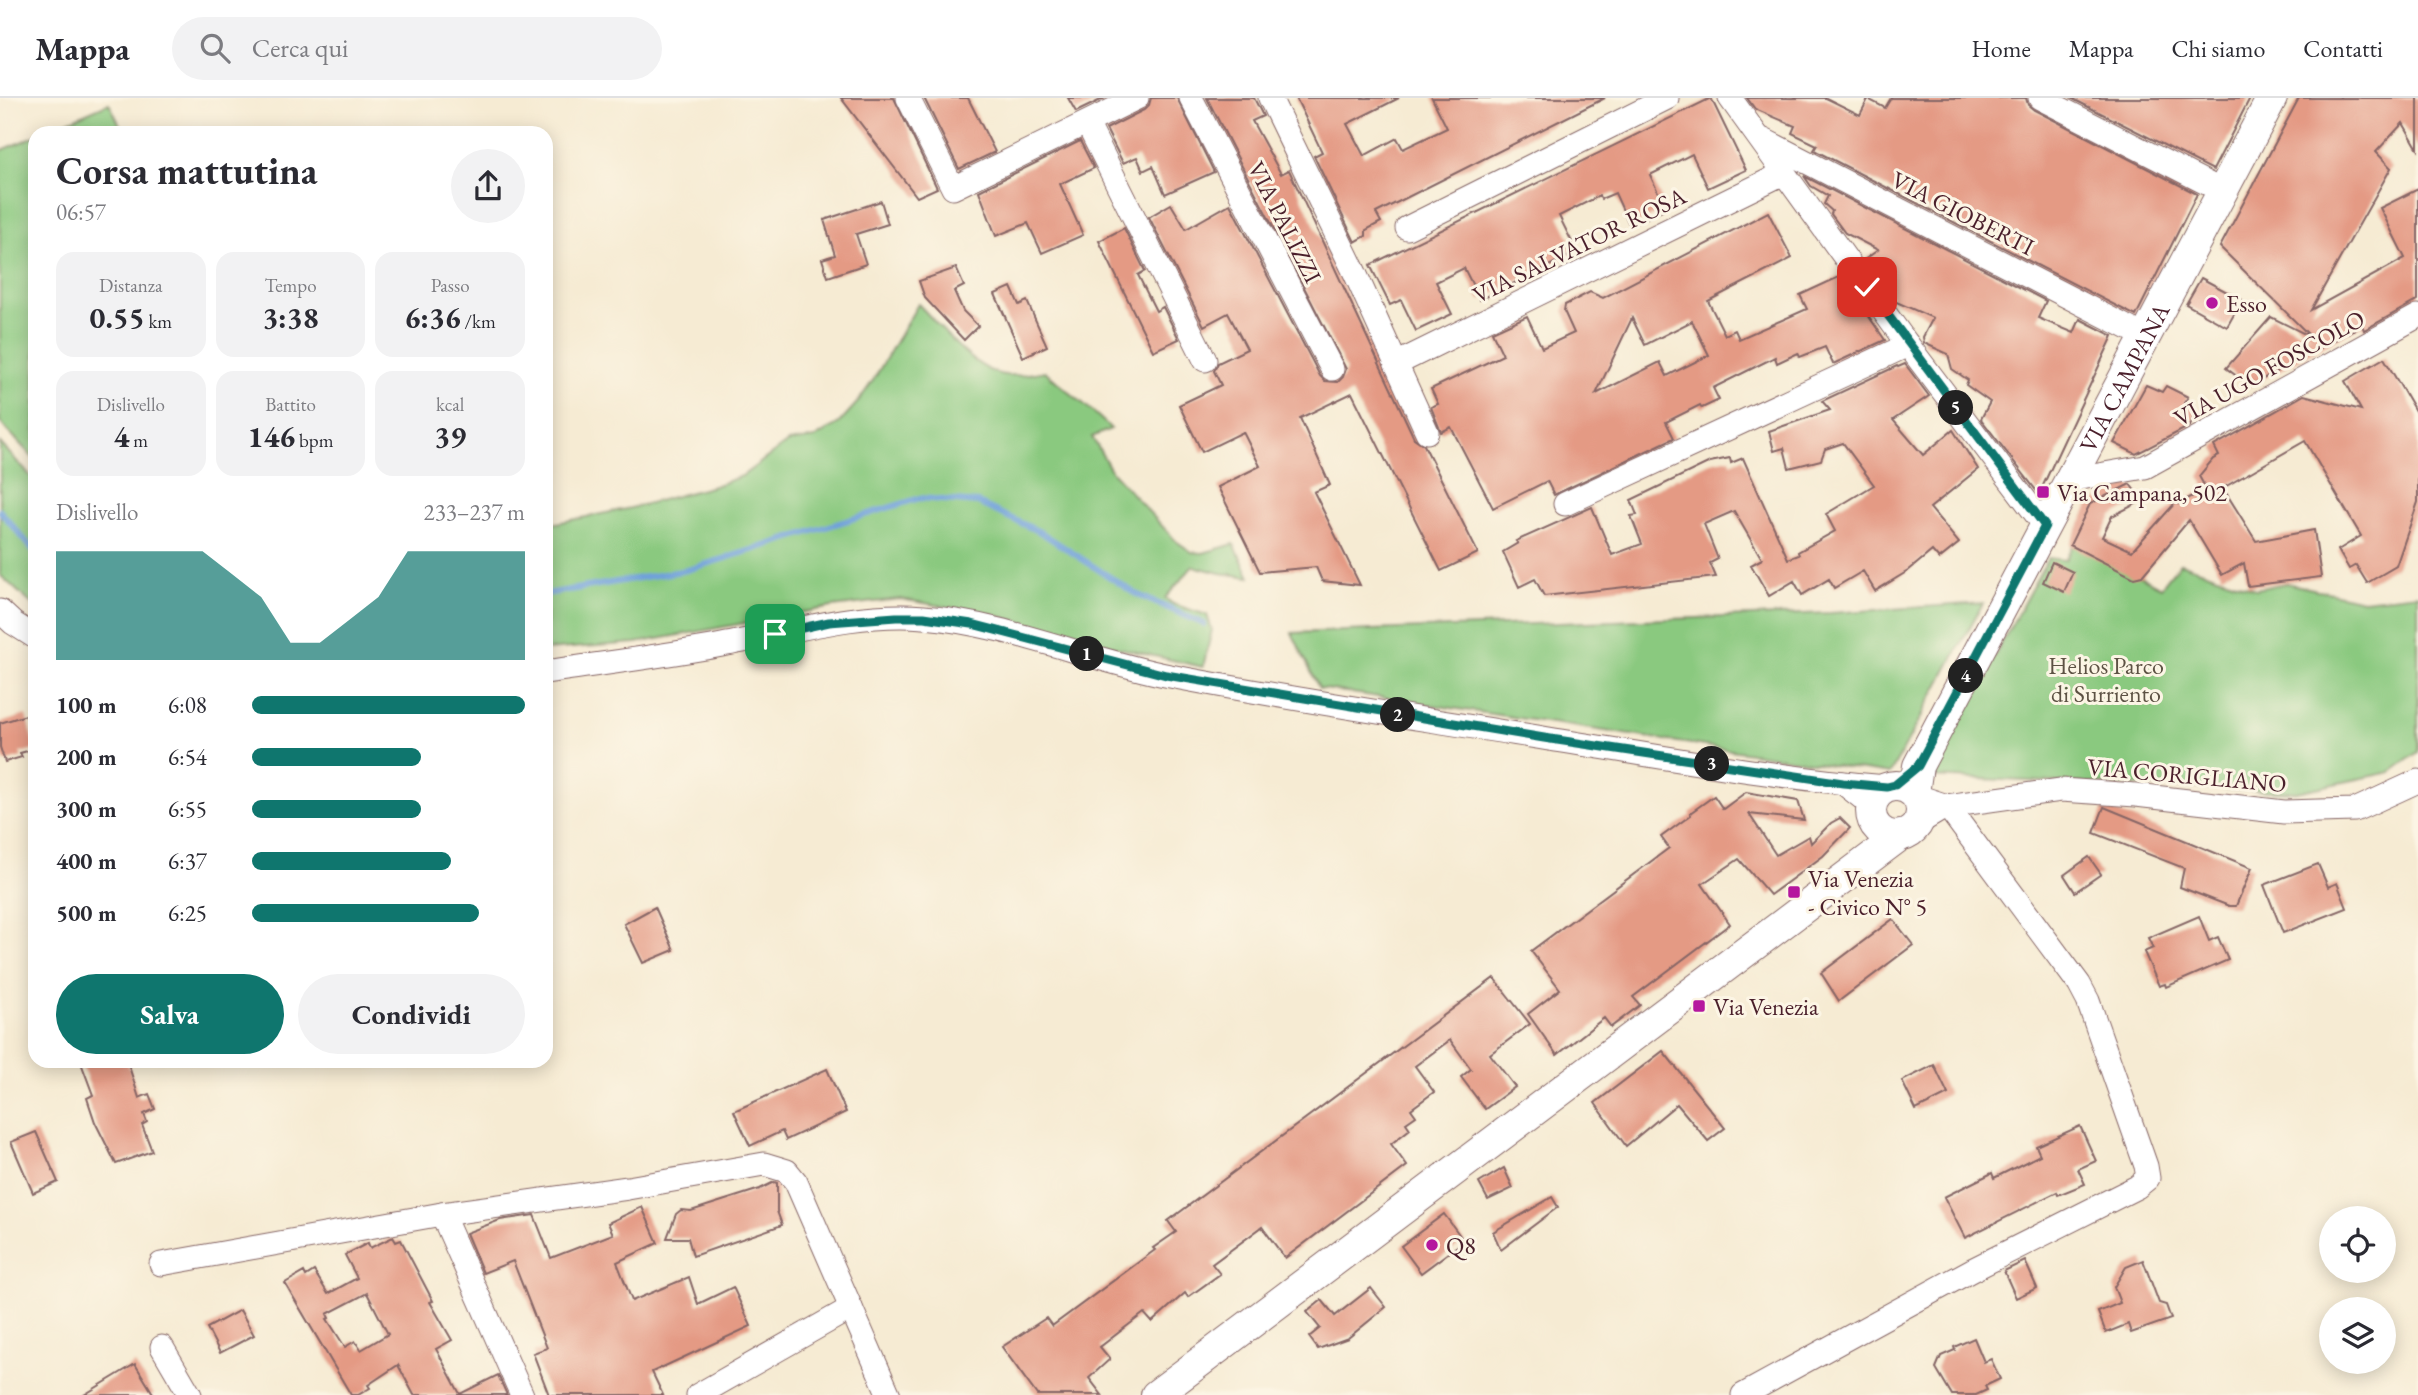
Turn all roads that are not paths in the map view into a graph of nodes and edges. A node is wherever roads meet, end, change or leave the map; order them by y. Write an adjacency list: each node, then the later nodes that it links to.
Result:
1 (908, 98): 9 (street)
2 (1191, 98): 19 (street, VIA PALIZZI)
3 (1270, 98): 18 (street)
4 (1667, 98): 13 (street)
5 (1730, 98): 10 (street)
6 (2040, 98): 12 (street)
7 (2272, 98): 12 (main road, VIA CAMPANA)
8 (1126, 101): 9 (street)
9 (1087, 123): 17 (street)
10 (1758, 136): 11 (street); 15 (street, VIA GIOBERTI)
11 (1784, 173): 16 (street); 18 (street, VIA SALVATOR ROSA)
12 (2224, 192): 15 (main road, VIA CAMPANA)
13 (1407, 228)
14 (2418, 316): 21 (street, VIA UGO FOSCOLO)
15 (2144, 336): 21 (main road, VIA CAMPANA)
16 (1908, 345): 22 (street); 23 (street)
17 (1205, 360)
18 (1396, 364): 20 (street)
19 (1332, 369)
20 (1427, 432)
21 (2069, 480): 23 (main road, VIA CAMPANA)
22 (1565, 504)
23 (2042, 532): 28 (main road, VIA CAMPANA)
24 (0, 611): 25 (street)
25 (28, 633)
26 (553, 671): 28 (street)
27 (2418, 781): 29 (street, VIA CORIGLIANO)
28 (1899, 801): 29 (street); 38 (main road, VIA CAMPANA)
29 (1947, 806): 39 (street)
30 (442, 1214): 31 (street); 32 (street); 35 (street)
31 (161, 1265)
32 (851, 1308): 36 (street); 37 (street)
33 (162, 1346): 34 (street)
34 (190, 1395)
35 (522, 1395)
36 (698, 1395)
37 (890, 1395)
38 (1156, 1395)
39 (1743, 1395)

